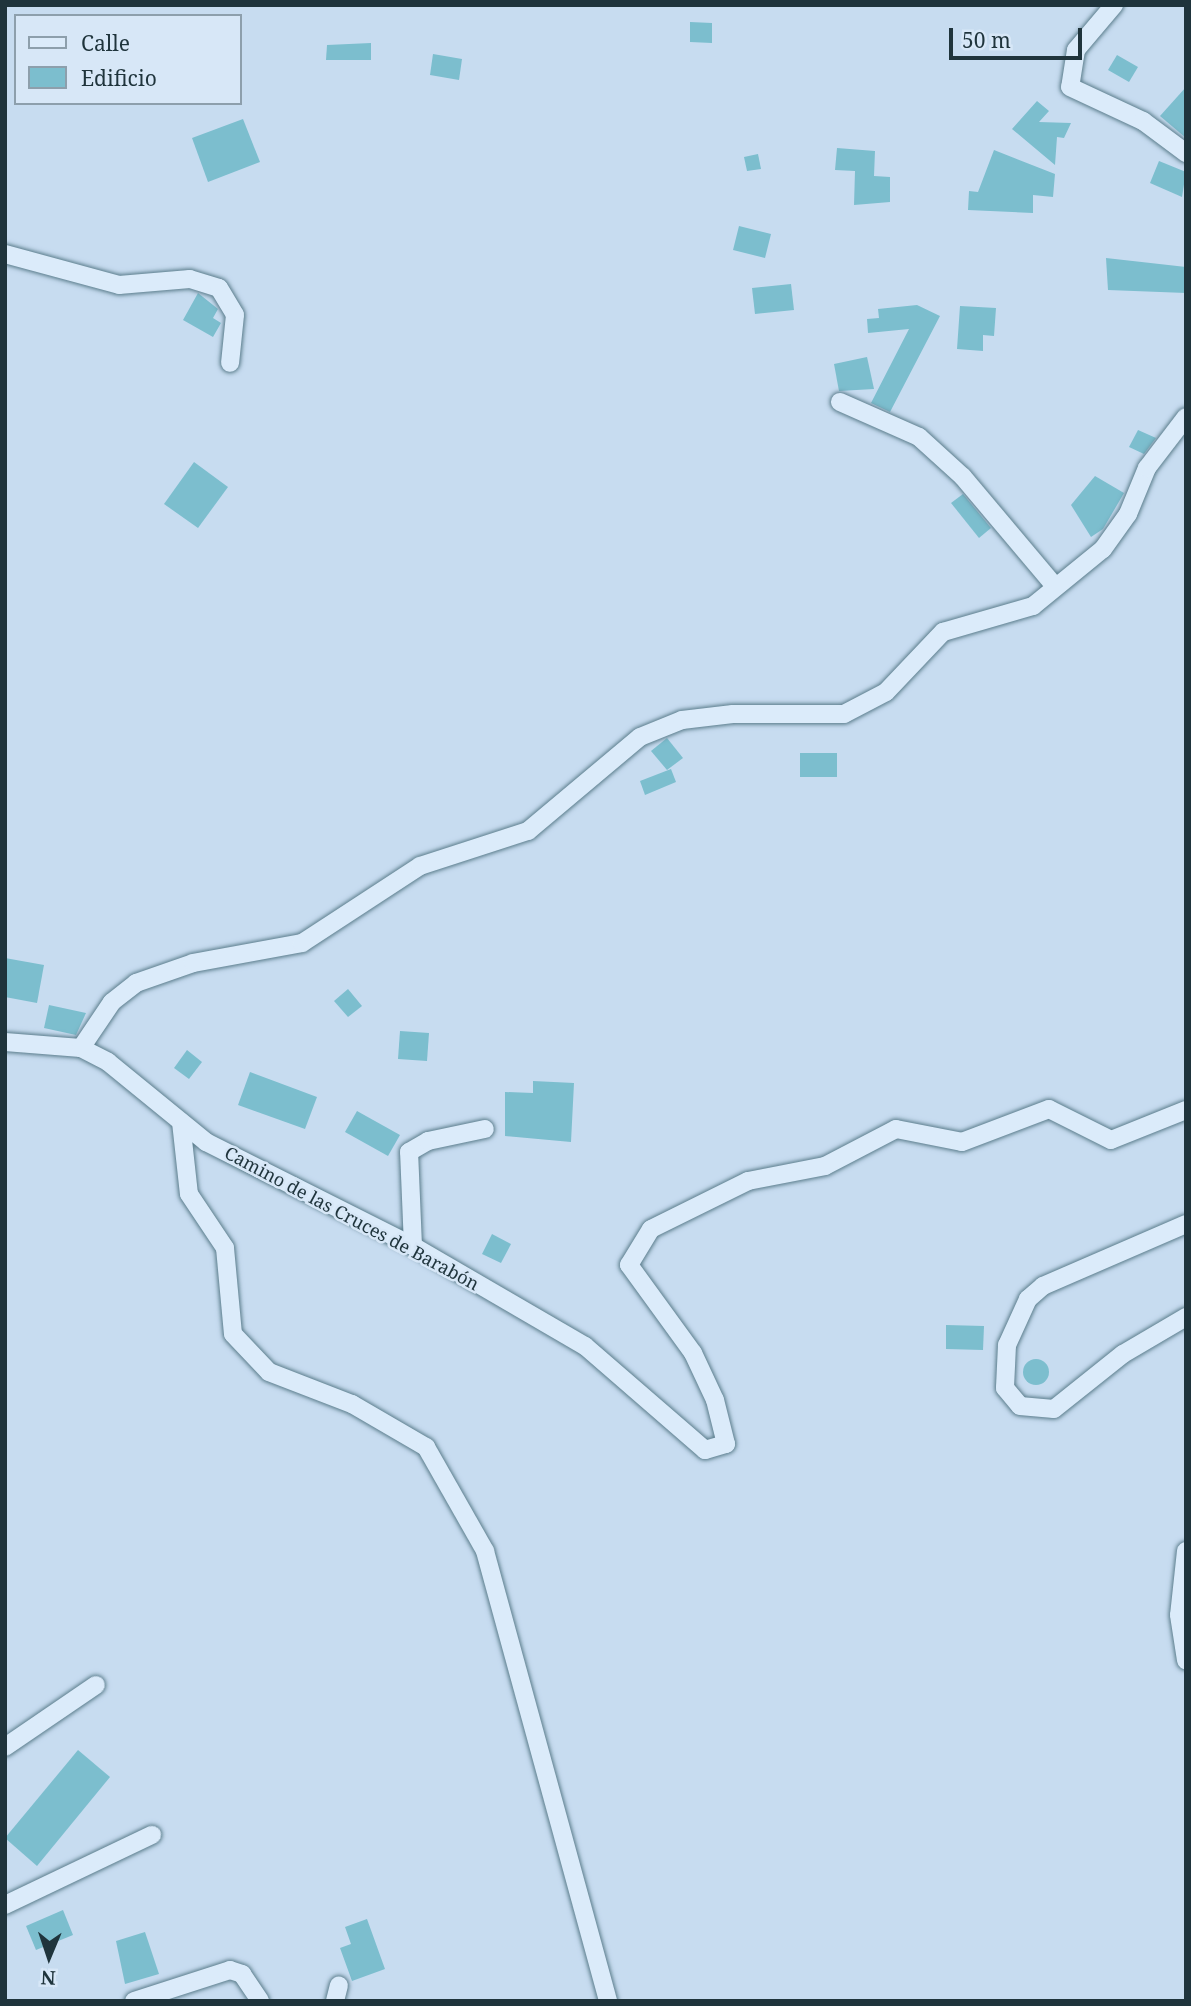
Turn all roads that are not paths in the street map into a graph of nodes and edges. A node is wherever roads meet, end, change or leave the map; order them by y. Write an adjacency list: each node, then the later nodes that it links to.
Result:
1 (1114, 5): 2 (street)
2 (1186, 153)
3 (5, 254): 4 (street)
4 (230, 363)
5 (841, 402): 7 (street)
6 (1186, 417): 7 (street)
7 (1054, 585): 9 (street)
8 (5, 1042): 9 (street, Camino de las Cruces de Barabón)
9 (81, 1048): 11 (street, Camino de las Cruces de Barabón)
10 (1186, 1110): 14 (street, Camino de las Cruces de Barabón)
11 (181, 1122): 14 (street, Camino de las Cruces de Barabón); 24 (street)
12 (485, 1129): 14 (street)
13 (1186, 1224): 15 (street)
14 (413, 1245)
15 (1186, 1318)
16 (1186, 1551): 17 (street)
17 (1186, 1660)
18 (96, 1685): 19 (street)
19 (5, 1747)
20 (152, 1835): 21 (street)
21 (5, 1906)
22 (134, 2001): 23 (street)
23 (260, 2001)
24 (608, 2001)

